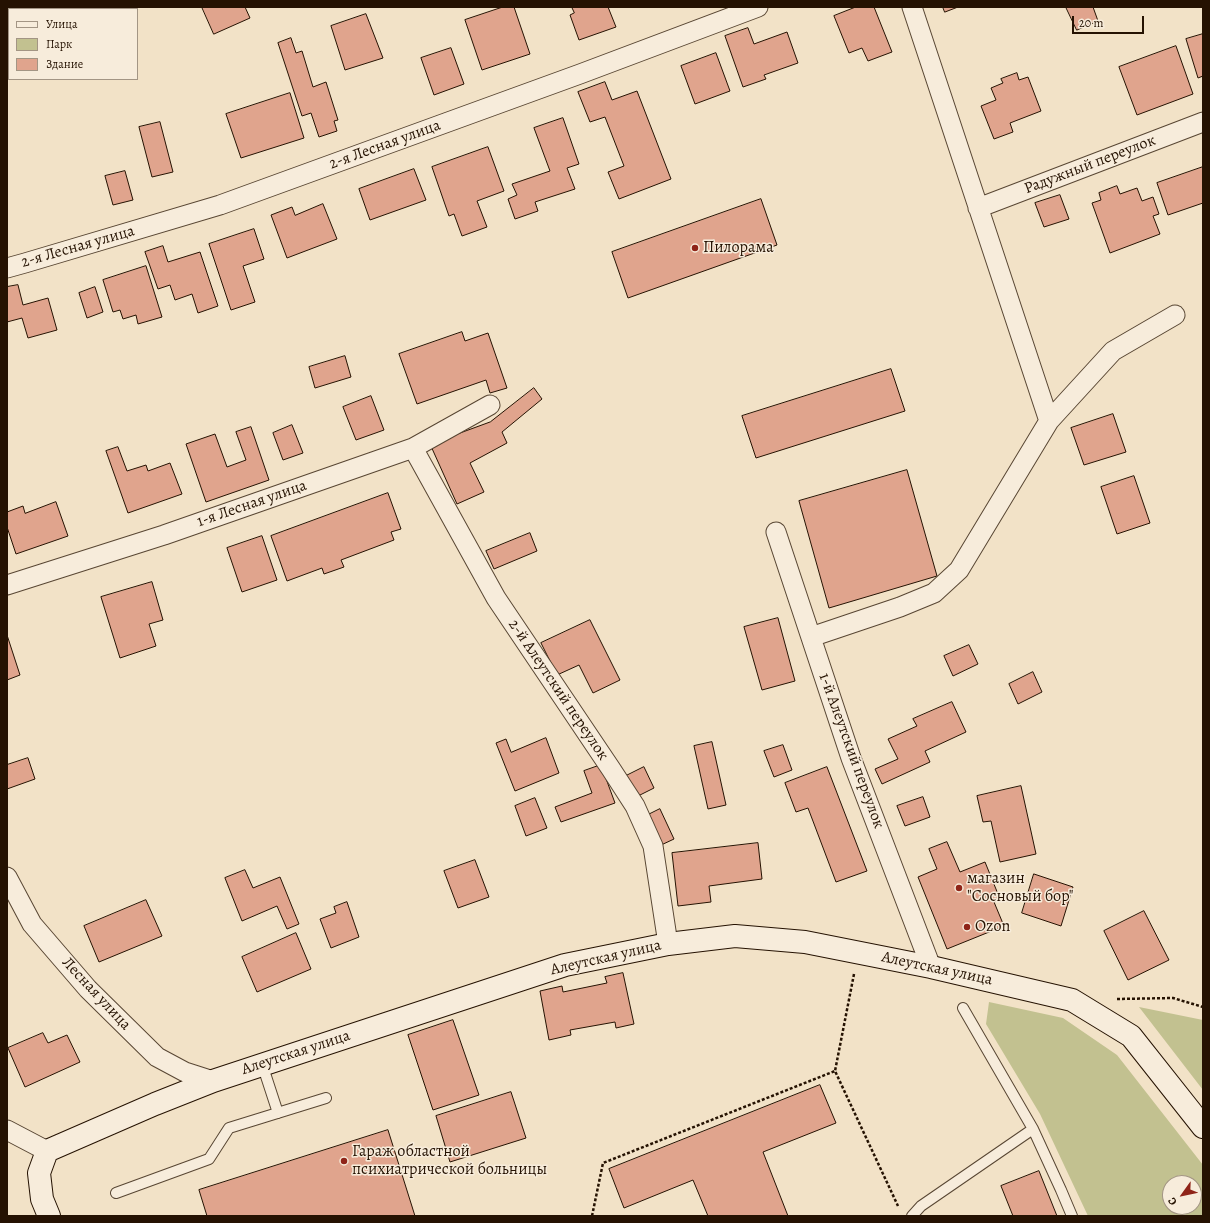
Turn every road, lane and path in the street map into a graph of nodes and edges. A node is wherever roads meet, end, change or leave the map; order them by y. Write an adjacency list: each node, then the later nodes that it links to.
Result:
1 (758, 7): 5 (street, 2-я Лесная улица)
2 (912, 7): 4 (street)
3 (1203, 122): 4 (street, Радужный переулок)
4 (978, 208): 8 (street)
5 (7, 268)
6 (1175, 315): 8 (street)
7 (490, 405): 9 (street, 1-я Лесная улица)
8 (1049, 422): 12 (street)
9 (413, 448): 11 (street, 1-я Лесная улица); 14 (street, 2-й Алеутский переулок)
10 (776, 532): 12 (street, 1-й Алеутский переулок)
11 (7, 585)
12 (811, 638): 16 (street, 1-й Алеутский переулок)
13 (7, 876): 22 (street, Лесная улица)
14 (668, 944): 15 (street, Алеутская улица); 20 (street, Алеутская улица)
15 (858, 952): 16 (street, Алеутская улица); 21 (path)
16 (931, 966): 25 (street, Алеутская улица)
17 (1111, 999): 18 (path)
18 (1203, 1007)
19 (963, 1008): 26 (lane)
20 (262, 1064): 22 (street, Алеутская улица); 24 (lane)
21 (835, 1071): 30 (path); 32 (path)
22 (214, 1081): 28 (street, Алеутская улица)
23 (326, 1098): 24 (lane)
24 (278, 1113): 29 (lane)
25 (1203, 1127)
26 (1033, 1129): 33 (lane); 34 (lane)
27 (7, 1130): 28 (street)
28 (47, 1151): 31 (street)
29 (116, 1192)
30 (899, 1209)
31 (49, 1216)
32 (592, 1216)
33 (912, 1216)
34 (1072, 1216)

